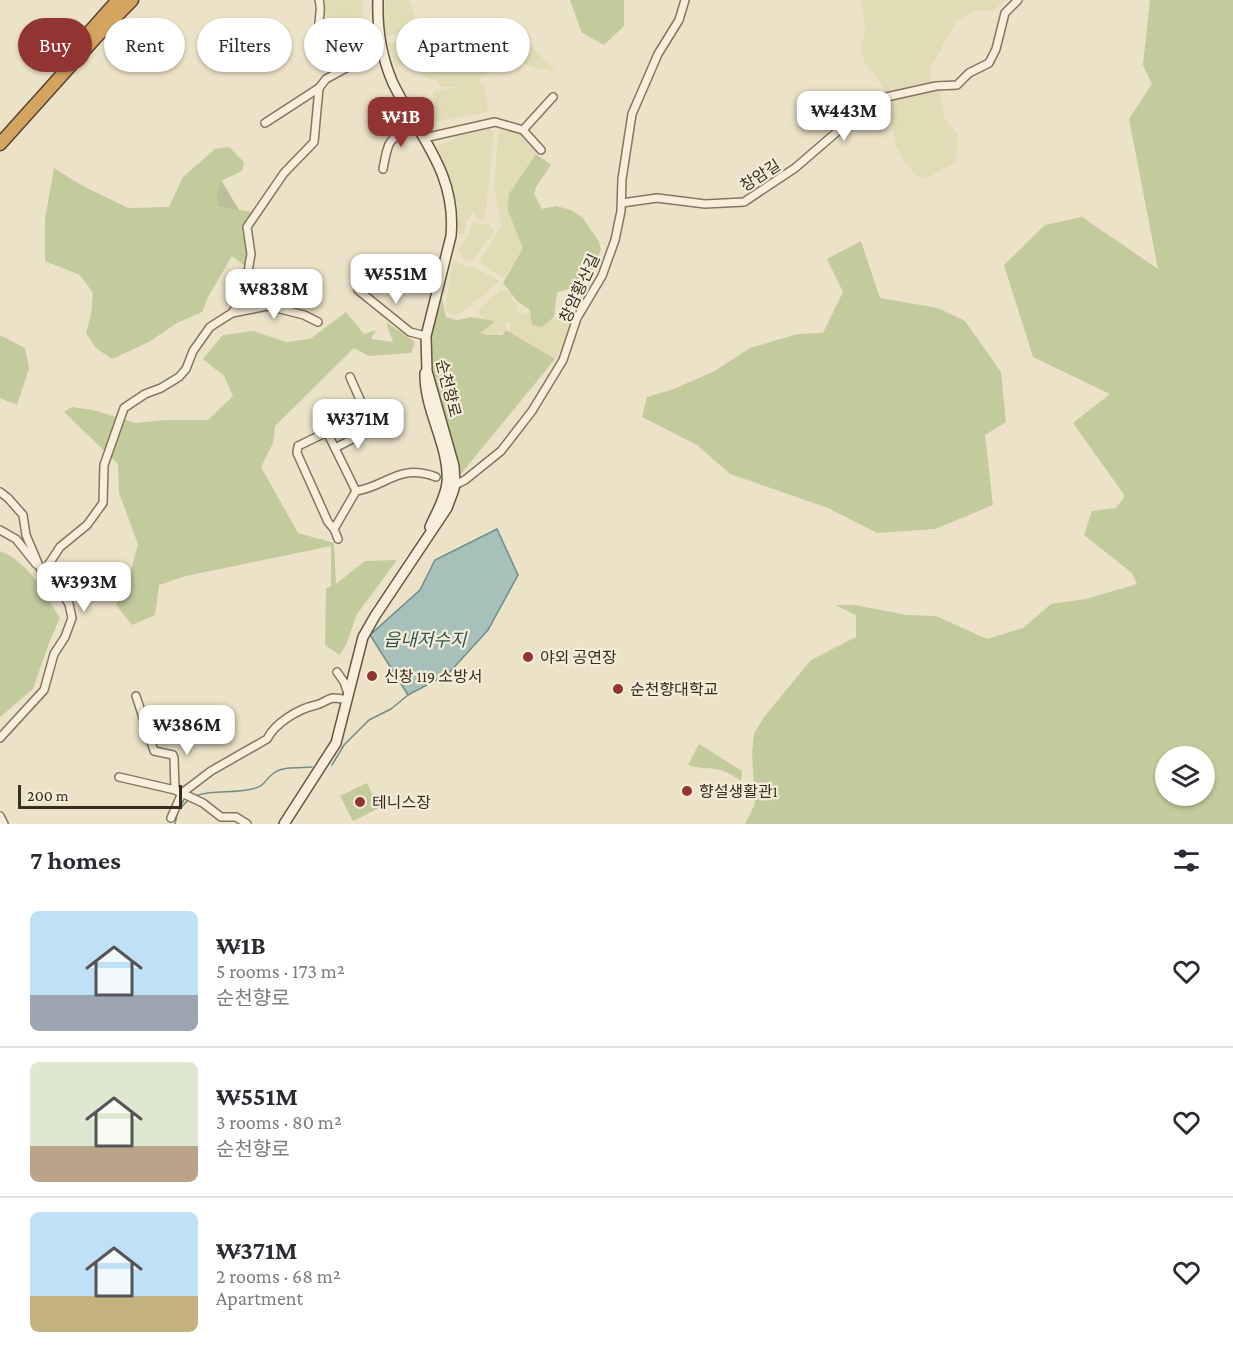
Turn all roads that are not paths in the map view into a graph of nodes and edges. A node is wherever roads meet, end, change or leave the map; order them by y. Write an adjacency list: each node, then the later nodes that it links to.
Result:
1 (118, 0): 16 (highway)
2 (132, 0): 18 (highway)
3 (319, 0): 7 (street)
4 (378, 0): 8 (main road, 순천향로)
5 (685, 0): 21 (street, 창암황산길)
6 (1018, 0): 21 (street, 창암길)
7 (320, 18)
8 (379, 18)
9 (384, 54): 14 (main road, 순천향로)
10 (338, 72): 11 (street)
11 (319, 88): 13 (street); 23 (street)
12 (553, 97): 15 (street)
13 (265, 123)
14 (417, 126): 17 (main road, 순천향로); 20 (street)
15 (523, 130): 17 (street); 19 (street)
16 (0, 134)
17 (424, 138): 25 (main road, 순천향로)
18 (0, 144)
19 (540, 150)
20 (383, 169)
21 (622, 203): 33 (street, 창암황산길)
22 (358, 290): 25 (street)
23 (231, 313): 24 (street); 41 (street)
24 (318, 322)
25 (426, 336): 26 (main road, 순천향로)
26 (425, 359): 31 (main road); 33 (main road, 순천향로)
27 (350, 377): 29 (street)
28 (370, 430): 30 (street)
29 (327, 432): 30 (street); 37 (street)
30 (335, 448): 34 (street)
31 (446, 462): 32 (street); 36 (main road)
32 (436, 477): 34 (street); 36 (street)
33 (455, 485): 40 (main road)
34 (356, 491): 37 (street)
35 (0, 492): 41 (street)
36 (445, 493): 40 (main road)
37 (334, 529): 39 (street)
38 (0, 530): 41 (street)
39 (338, 539)
40 (425, 541): 44 (main road)
41 (41, 571): 45 (street)
42 (337, 672): 44 (street)
43 (136, 696): 47 (street)
44 (348, 698): 47 (street); 52 (main road)
45 (0, 738)
46 (119, 777): 47 (street)
47 (179, 791): 49 (street); 51 (street)
48 (0, 816): 50 (street)
49 (171, 818)
50 (4, 824)
51 (247, 824)
52 (284, 824)

